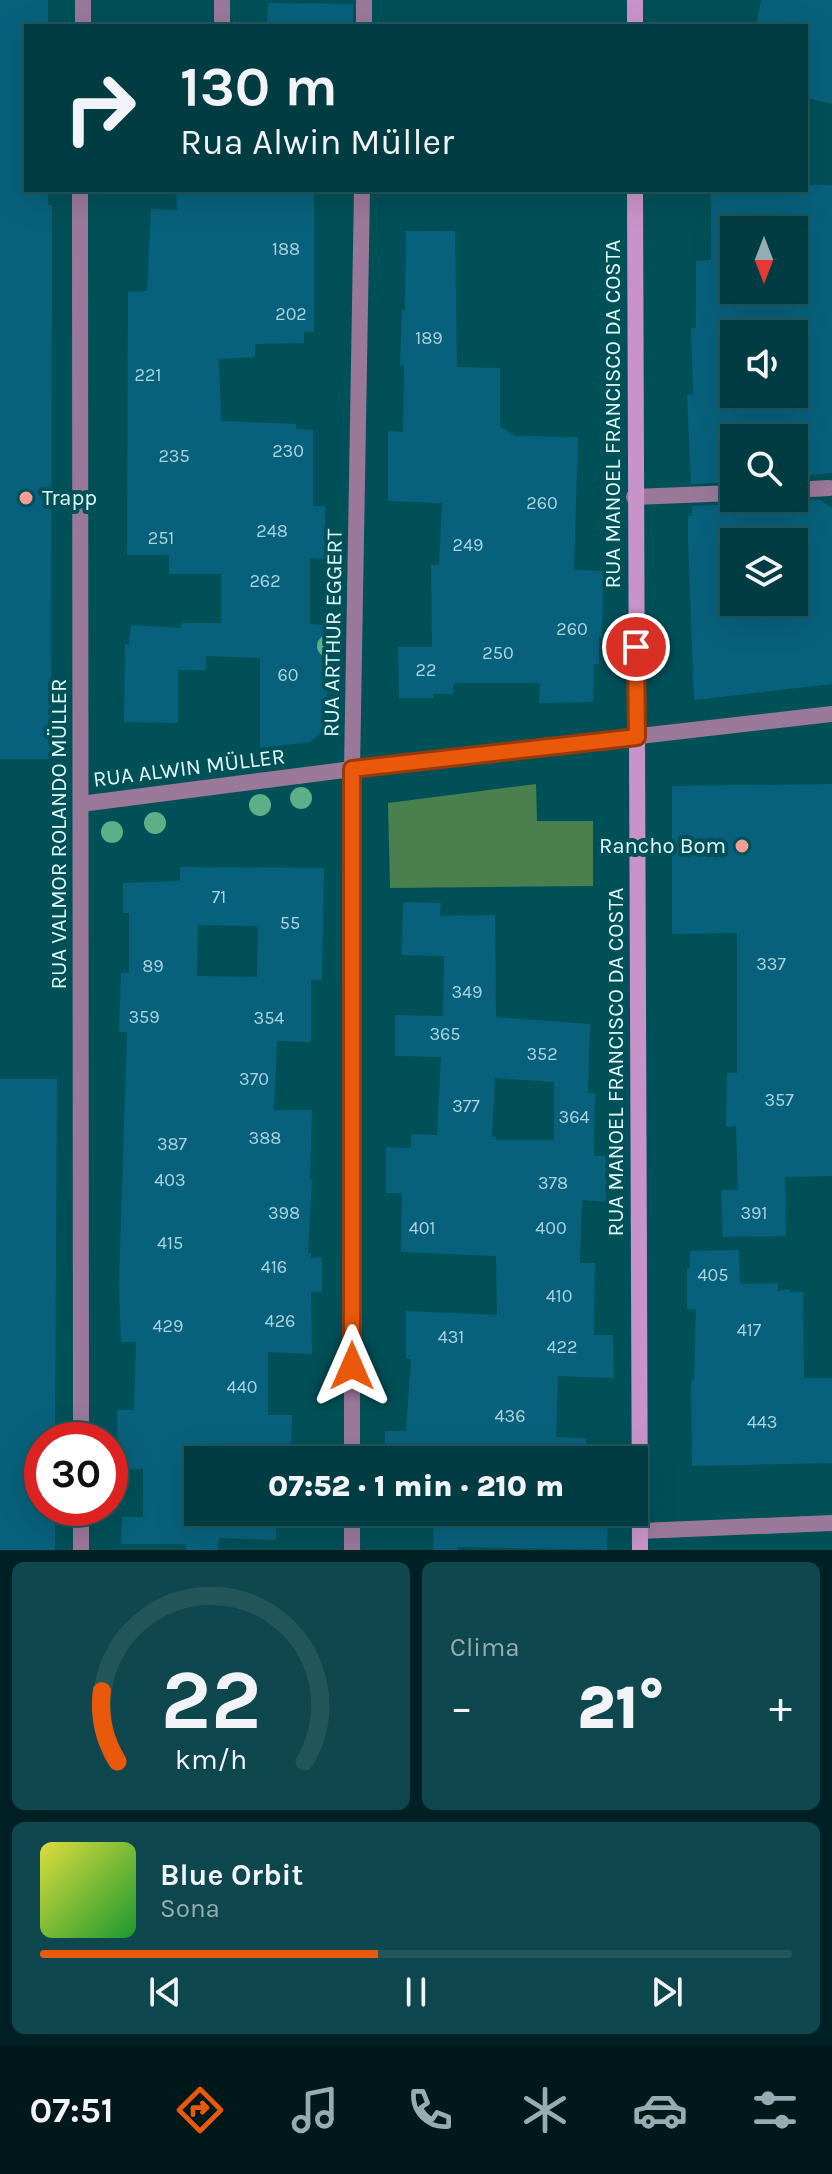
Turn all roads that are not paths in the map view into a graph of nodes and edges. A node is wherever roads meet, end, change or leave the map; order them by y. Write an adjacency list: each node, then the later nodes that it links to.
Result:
1 (83, 0): 5 (street)
2 (222, 0): 6 (street)
3 (364, 0): 7 (street)
4 (635, 0): 8 (main road)
5 (83, 24)
6 (222, 24)
7 (364, 24)
8 (635, 24)
9 (80, 192): 19 (street, RUA VALMOR ROLANDO MÜLLER)
10 (362, 192): 18 (street, RUA ARTHUR EGGERT)
11 (635, 192): 15 (main road, RUA MANOEL FRANCISCO DA COSTA)
12 (829, 488): 13 (street)
13 (808, 489)
14 (720, 494): 15 (street)
15 (634, 497): 17 (main road, RUA MANOEL FRANCISCO DA COSTA)
16 (832, 714): 17 (street, RUA ALWIN MÜLLER)
17 (637, 737): 18 (street, RUA ALWIN MÜLLER); 25 (main road, RUA MANOEL FRANCISCO DA COSTA)
18 (352, 769): 19 (street, RUA ALWIN MÜLLER); 21 (street, RUA ARTHUR EGGERT)
19 (81, 804): 20 (street, RUA VALMOR ROLANDO MÜLLER)
20 (81, 1422)
21 (352, 1446)
22 (832, 1523): 25 (street)
23 (81, 1526): 26 (street)
24 (352, 1526): 27 (street)
25 (641, 1531): 28 (main road, RUA MANOEL FRANCISCO DA COSTA)
26 (81, 1550)
27 (352, 1550)
28 (640, 1550)

